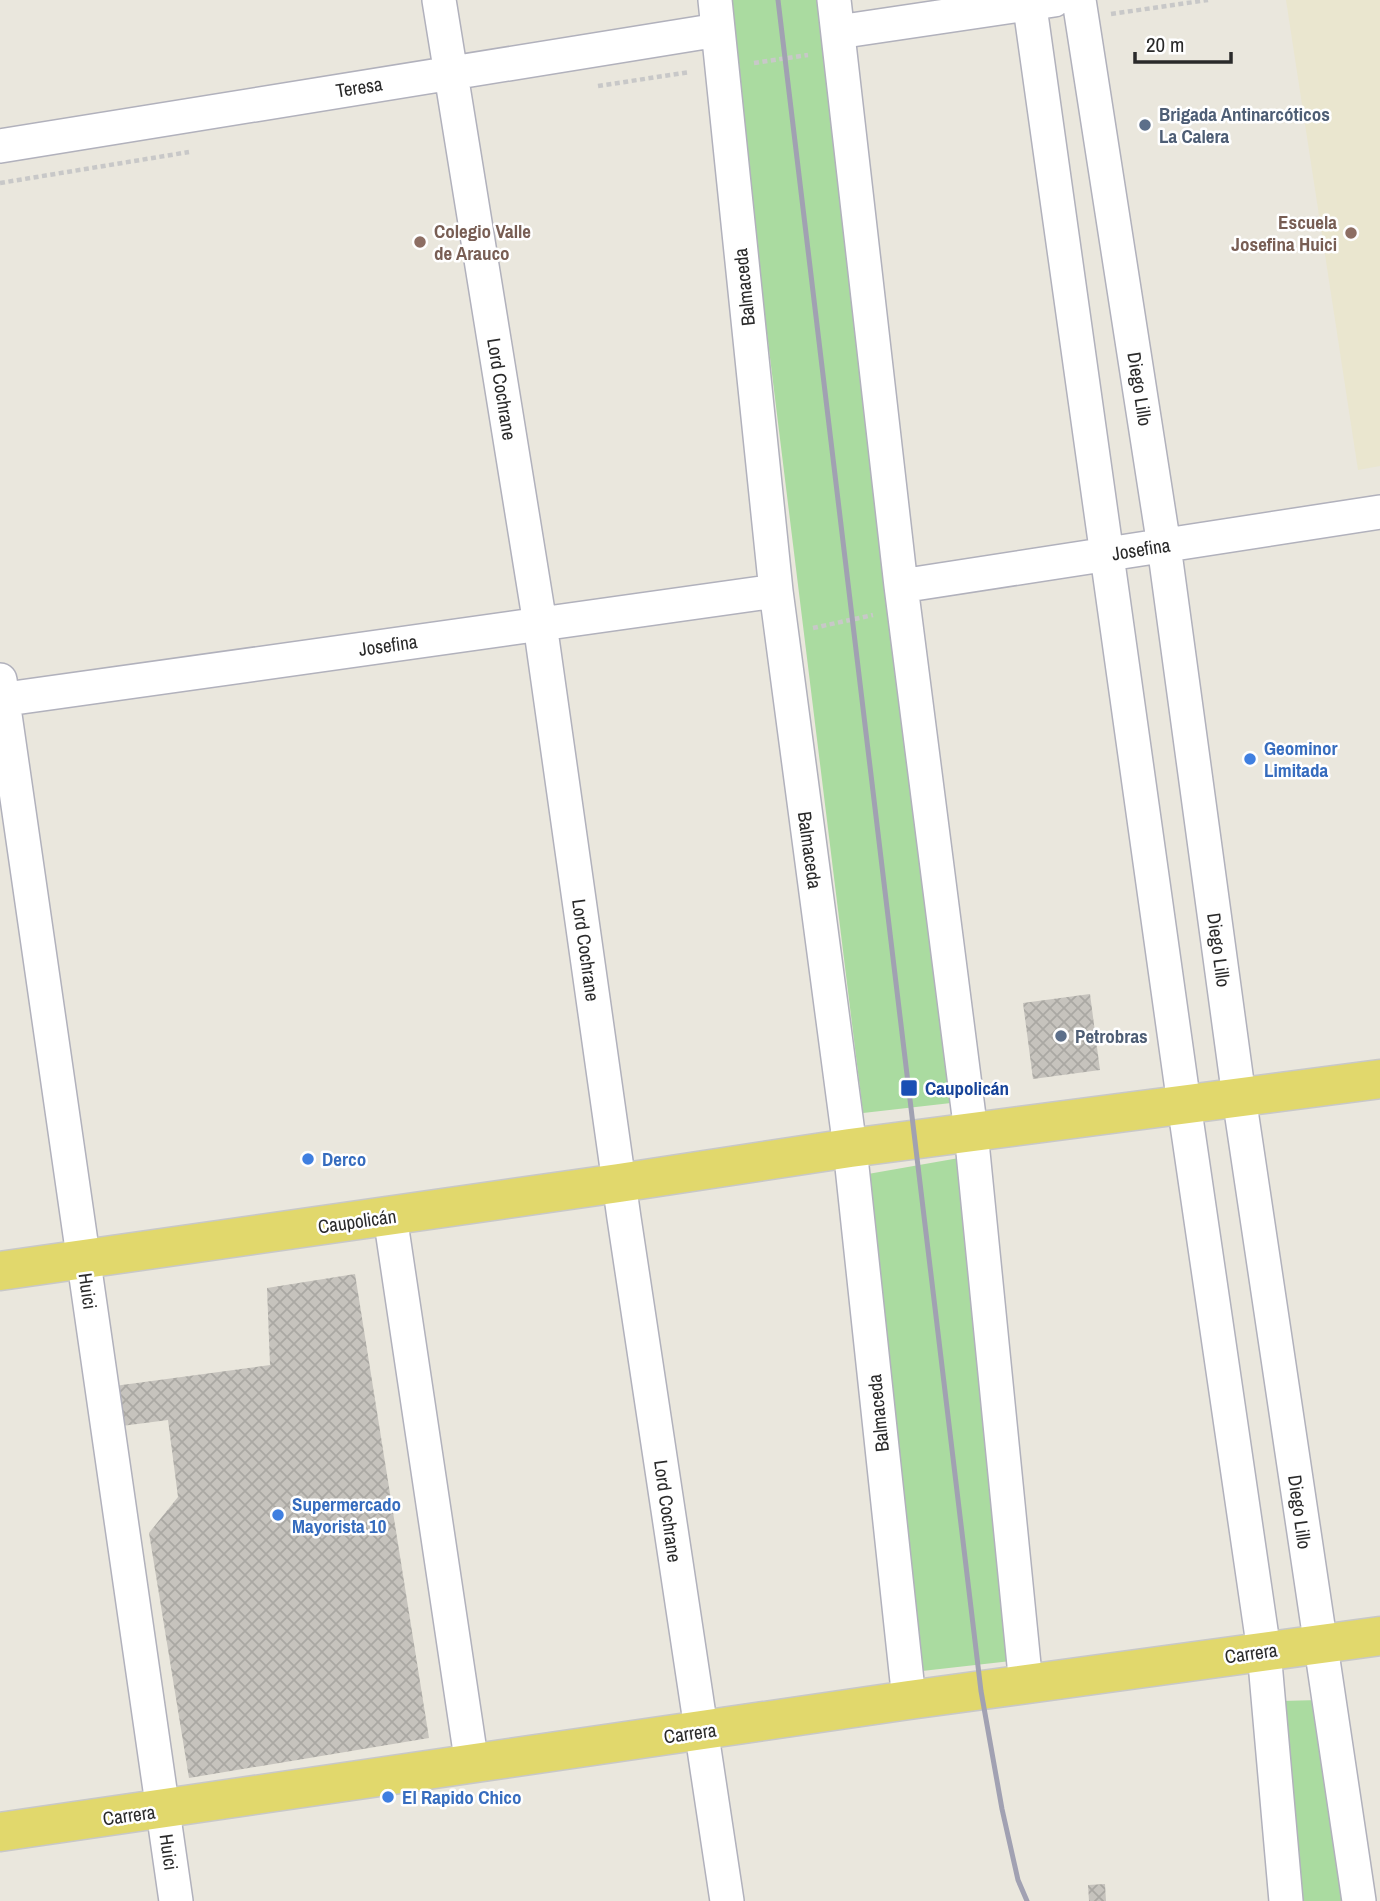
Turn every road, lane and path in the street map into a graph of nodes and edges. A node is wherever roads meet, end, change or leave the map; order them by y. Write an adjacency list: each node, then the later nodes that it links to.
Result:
1 (439, 0): 8 (street, Lord Cochrane)
2 (1208, 0): 4 (path)
3 (1038, 1): 6 (street); 15 (street)
4 (1080, 9): 14 (street, Diego Lillo)
5 (716, 15): 7 (street, Balmaceda); 8 (street, Teresa)
6 (837, 27): 7 (path); 17 (street)
7 (722, 67): 9 (path); 16 (street, Balmaceda)
8 (450, 72): 10 (street, Teresa); 18 (street, Lord Cochrane)
9 (589, 87)
10 (0, 146)
11 (193, 151): 12 (path)
12 (0, 183)
13 (1380, 512): 14 (street, Josefina)
14 (1164, 546): 15 (street, Josefina); 22 (street, Diego Lillo)
15 (1107, 554): 17 (street, Josefina); 23 (street)
16 (776, 590): 18 (street, Josefina); 19 (street, Balmaceda)
17 (902, 596): 19 (path); 24 (street)
18 (540, 624): 20 (street, Josefina); 26 (street, Lord Cochrane)
19 (782, 635): 25 (street, Balmaceda)
20 (1, 693): 28 (street, Huici)
21 (1380, 1079): 22 (main road, Caupolicán)
22 (1239, 1097): 23 (main road, Caupolicán); 31 (street, Diego Lillo)
23 (1184, 1104): 24 (main road, Caupolicán); 32 (street)
24 (971, 1132): 25 (main road, Caupolicán); 33 (street)
25 (850, 1148): 26 (main road, Caupolicán); 34 (street, Balmaceda)
26 (619, 1183): 27 (main road, Caupolicán); 35 (street, Lord Cochrane)
27 (390, 1216): 28 (main road, Caupolicán); 36 (street)
28 (84, 1259): 29 (main road, Caupolicán); 37 (street, Huici)
29 (0, 1271)
30 (1380, 1636): 31 (main road, Carrera)
31 (1320, 1644): 32 (main road, Carrera); 42 (street, Diego Lillo)
32 (1264, 1651): 33 (main road, Carrera); 41 (street)
33 (1026, 1685): 34 (main road, Carrera)
34 (909, 1700): 35 (main road, Carrera)
35 (701, 1731): 36 (main road, Carrera); 40 (street, Lord Cochrane)
36 (472, 1765): 37 (main road, Carrera)
37 (163, 1810): 38 (main road, Carrera); 39 (street, Huici)
38 (0, 1832)
39 (176, 1901)
40 (727, 1901)
41 (1286, 1901)
42 (1359, 1901)

